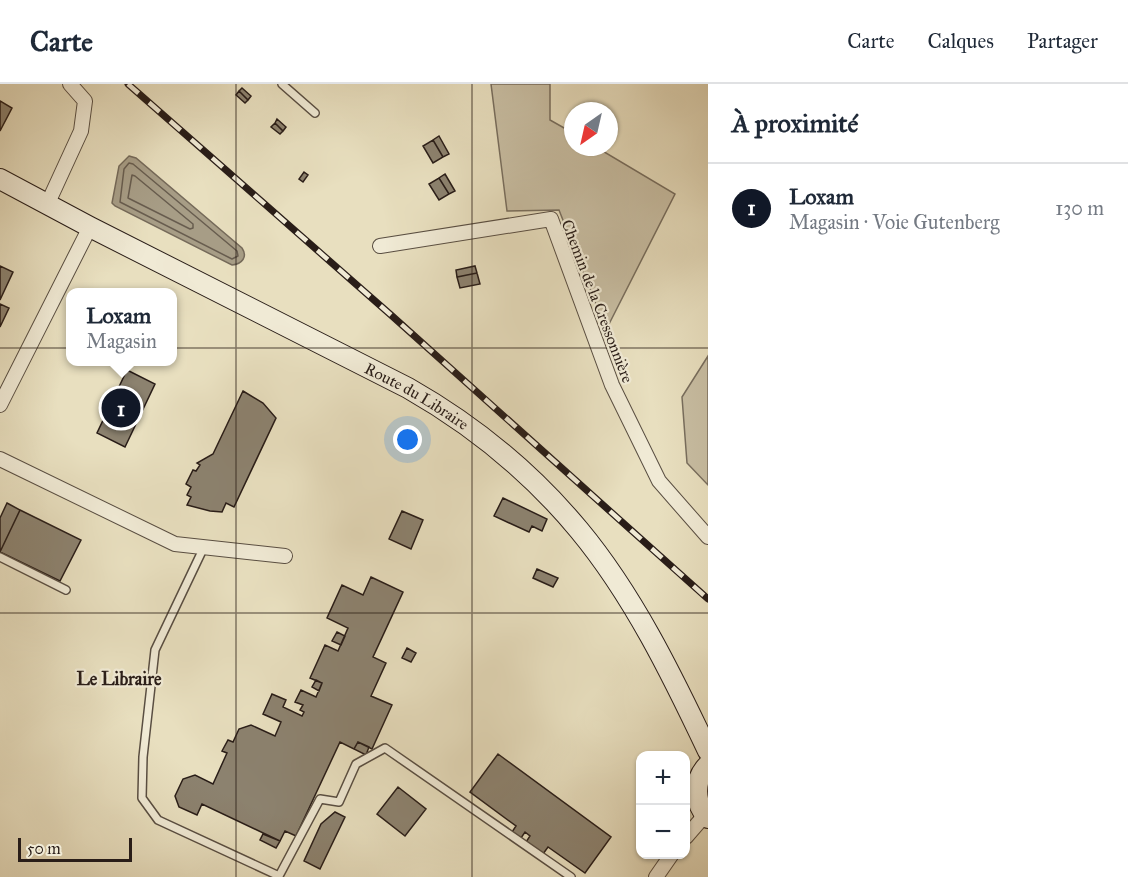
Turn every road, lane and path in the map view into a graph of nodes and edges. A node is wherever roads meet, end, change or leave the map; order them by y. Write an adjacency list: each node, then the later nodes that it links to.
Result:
1 (70, 84): 5 (street)
2 (282, 84): 3 (lane)
3 (315, 113)
4 (0, 179): 5 (main road, Route du Libraire)
5 (47, 205): 6 (main road, Route du Libraire)
6 (90, 227): 8 (street); 15 (main road, Route du Libraire)
7 (380, 246): 10 (street, Chemin de la Cressonnière)
8 (0, 405)
9 (0, 459): 11 (street)
10 (708, 537)
11 (204, 547): 12 (street); 20 (lane)
12 (285, 556)
13 (0, 557): 14 (lane)
14 (66, 590)
15 (708, 751)
16 (708, 765): 17 (main road)
17 (707, 817): 18 (street)
18 (690, 833)
19 (669, 859): 21 (street)
20 (571, 877)
21 (656, 877)

